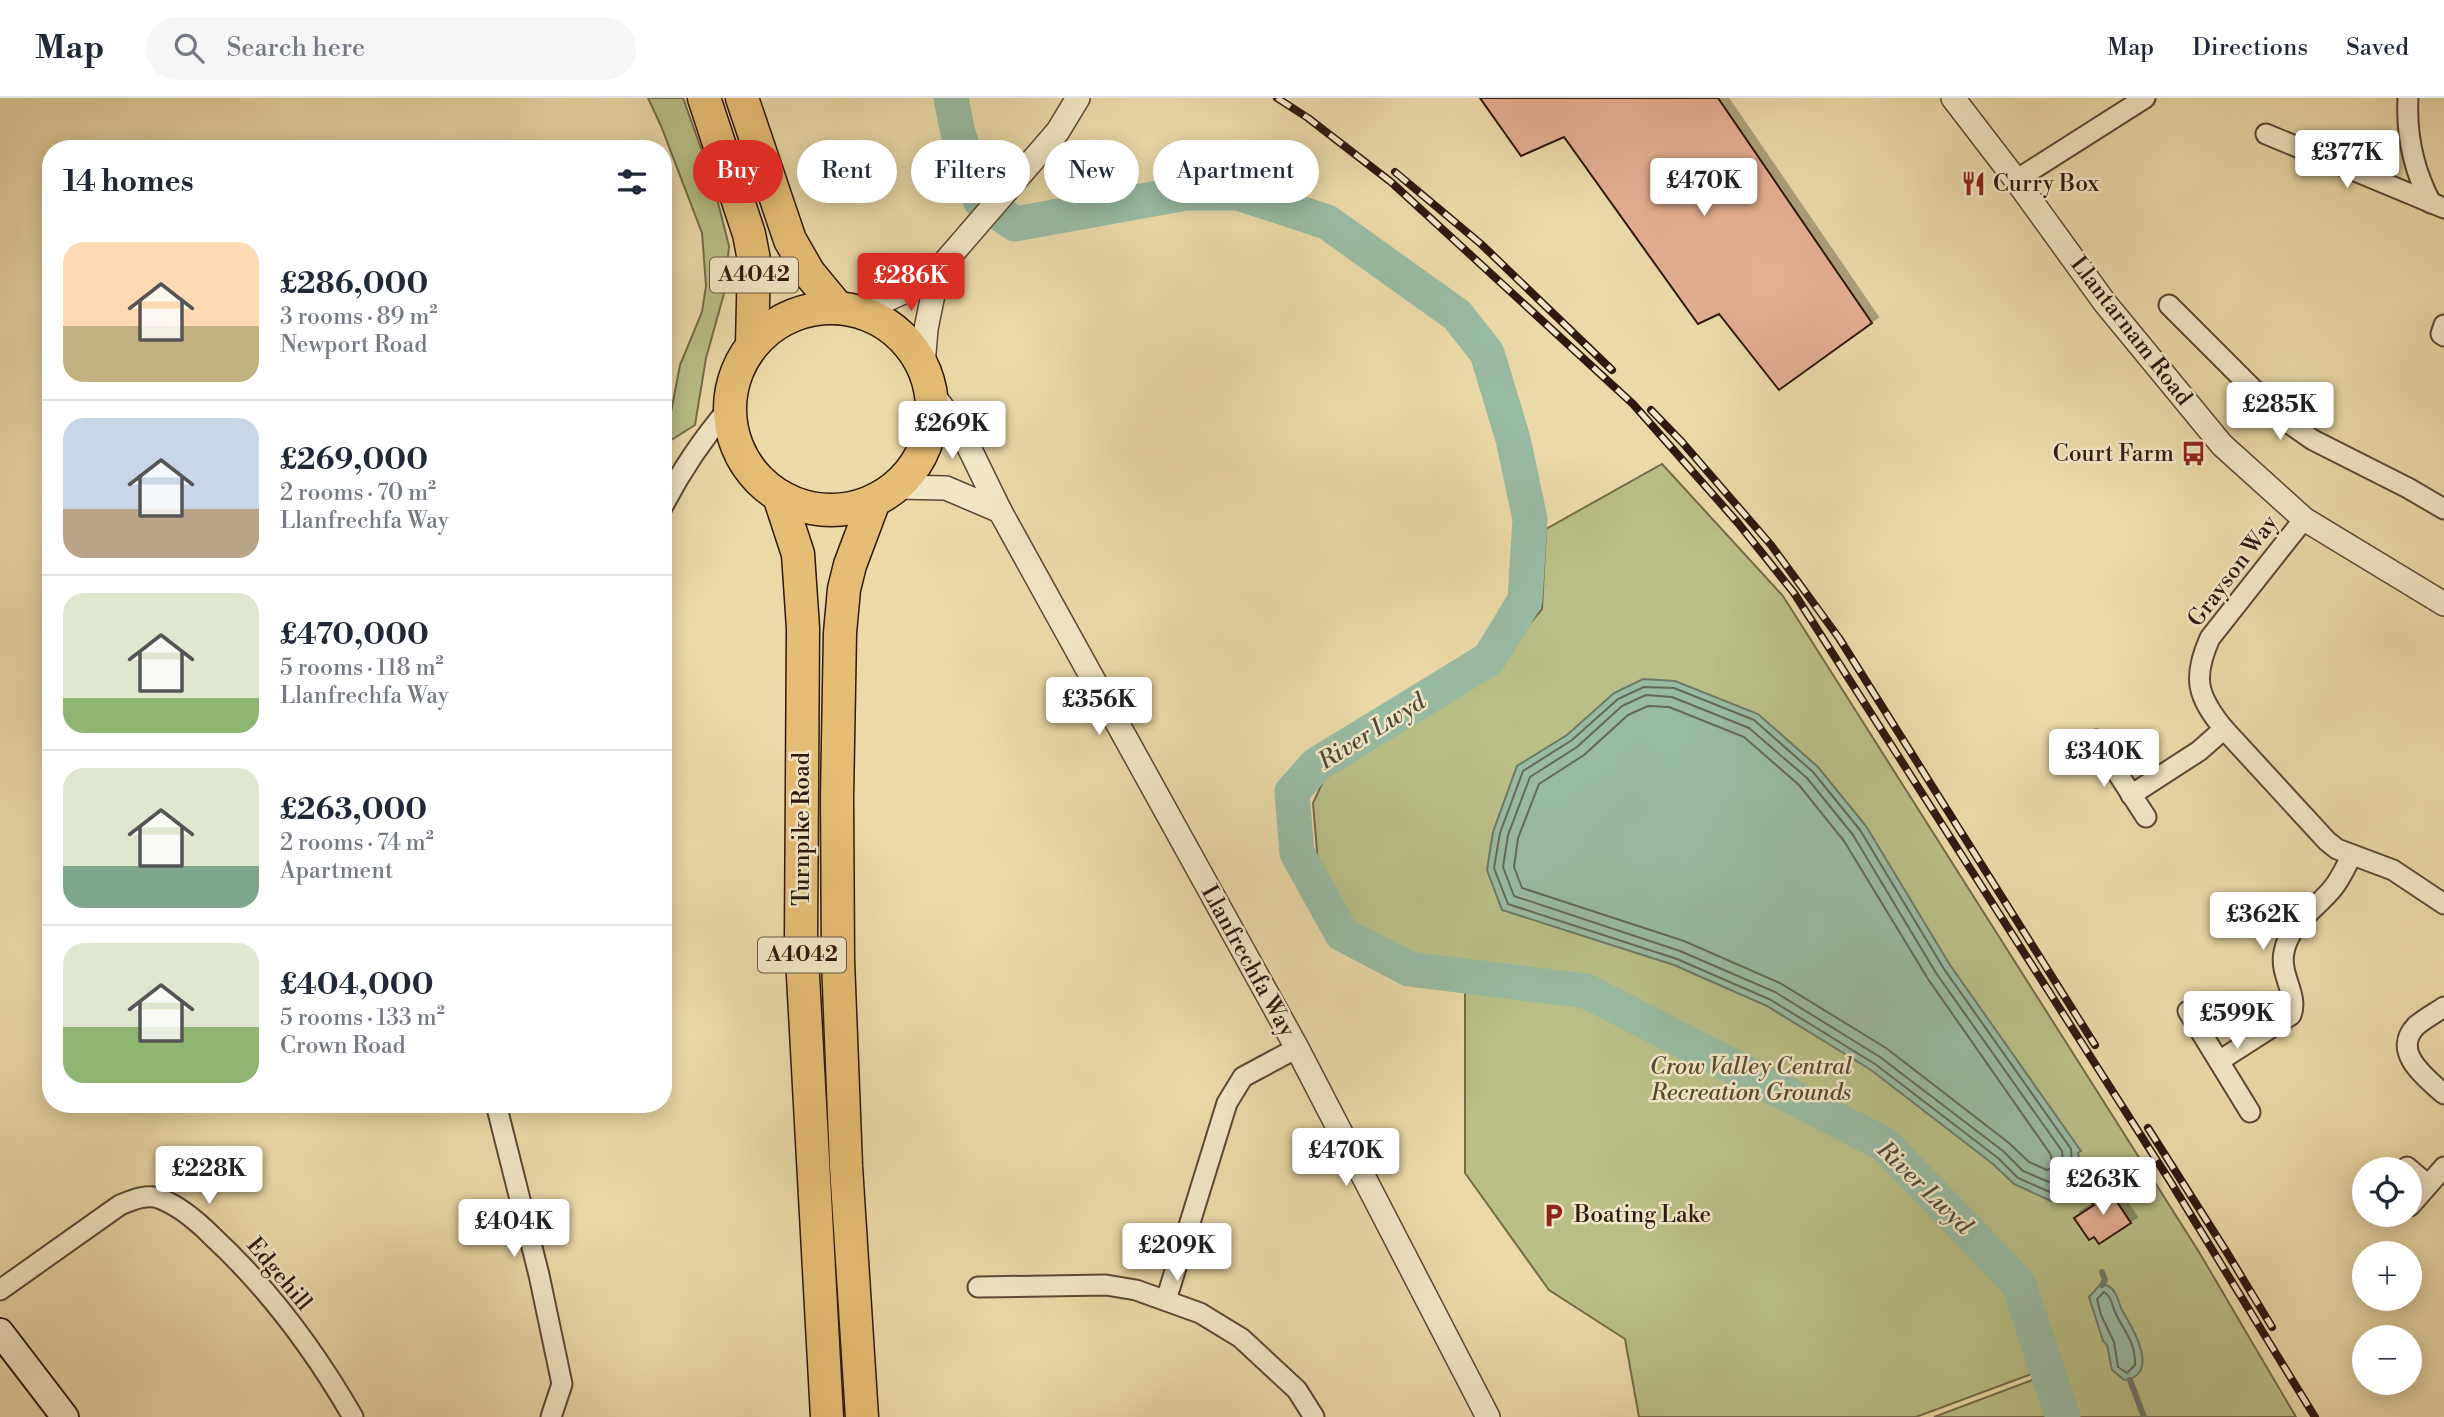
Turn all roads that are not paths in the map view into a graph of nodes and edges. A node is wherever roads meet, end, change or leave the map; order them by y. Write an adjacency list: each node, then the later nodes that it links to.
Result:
1 (704, 98): 15 (highway, A4042)
2 (742, 98): 12 (highway, A4042)
3 (1078, 98): 10 (street)
4 (1953, 98): 8 (street, Llantarnam Road)
5 (2145, 98): 8 (street)
6 (2409, 98): 9 (street)
7 (2266, 134): 9 (street)
8 (2016, 180): 23 (street, Llantarnam Road)
9 (2438, 206)
10 (938, 270): 12 (street); 16 (street)
11 (2169, 305): 21 (street)
12 (849, 310): 15 (highway); 16 (highway)
13 (2444, 325): 14 (street)
14 (2444, 336)
15 (752, 345): 17 (highway)
16 (927, 379): 19 (highway); 22 (street, Llanfrechfa Way)
17 (729, 408): 18 (street); 20 (highway)
18 (672, 489)
19 (885, 494): 20 (highway); 22 (street); 50 (highway, Turnpike Road / A4042)
20 (779, 496): 49 (highway, Turnpike Road / A4042)
21 (2444, 509)
22 (1000, 511): 33 (street, Llanfrechfa Way)
23 (2304, 519): 24 (street, Llantarnam Road); 25 (street, Grayson Way)
24 (2444, 604)
25 (2224, 729): 27 (street); 29 (street, Grayson Way)
26 (2096, 740): 27 (street)
27 (2131, 794): 28 (street)
28 (2146, 817)
29 (2352, 855): 30 (street, Grayson Way); 34 (street)
30 (2444, 904)
31 (2444, 1007): 35 (street)
32 (2189, 1011): 34 (street)
33 (1297, 1048): 44 (street); 52 (street, Llanfrechfa Way)
34 (2219, 1061): 36 (street)
35 (2444, 1094)
36 (2250, 1112)
37 (498, 1113): 48 (street)
38 (2444, 1167): 40 (street)
39 (2422, 1180): 40 (street)
40 (2428, 1185): 41 (street)
41 (2422, 1192)
42 (978, 1287): 44 (street)
43 (0, 1290): 47 (street, Edgehill)
44 (1166, 1300): 51 (street)
45 (0, 1332): 46 (main road)
46 (65, 1417)
47 (353, 1417)
48 (551, 1417)
49 (827, 1417)
50 (862, 1417)
51 (1314, 1417)
52 (1488, 1417)

